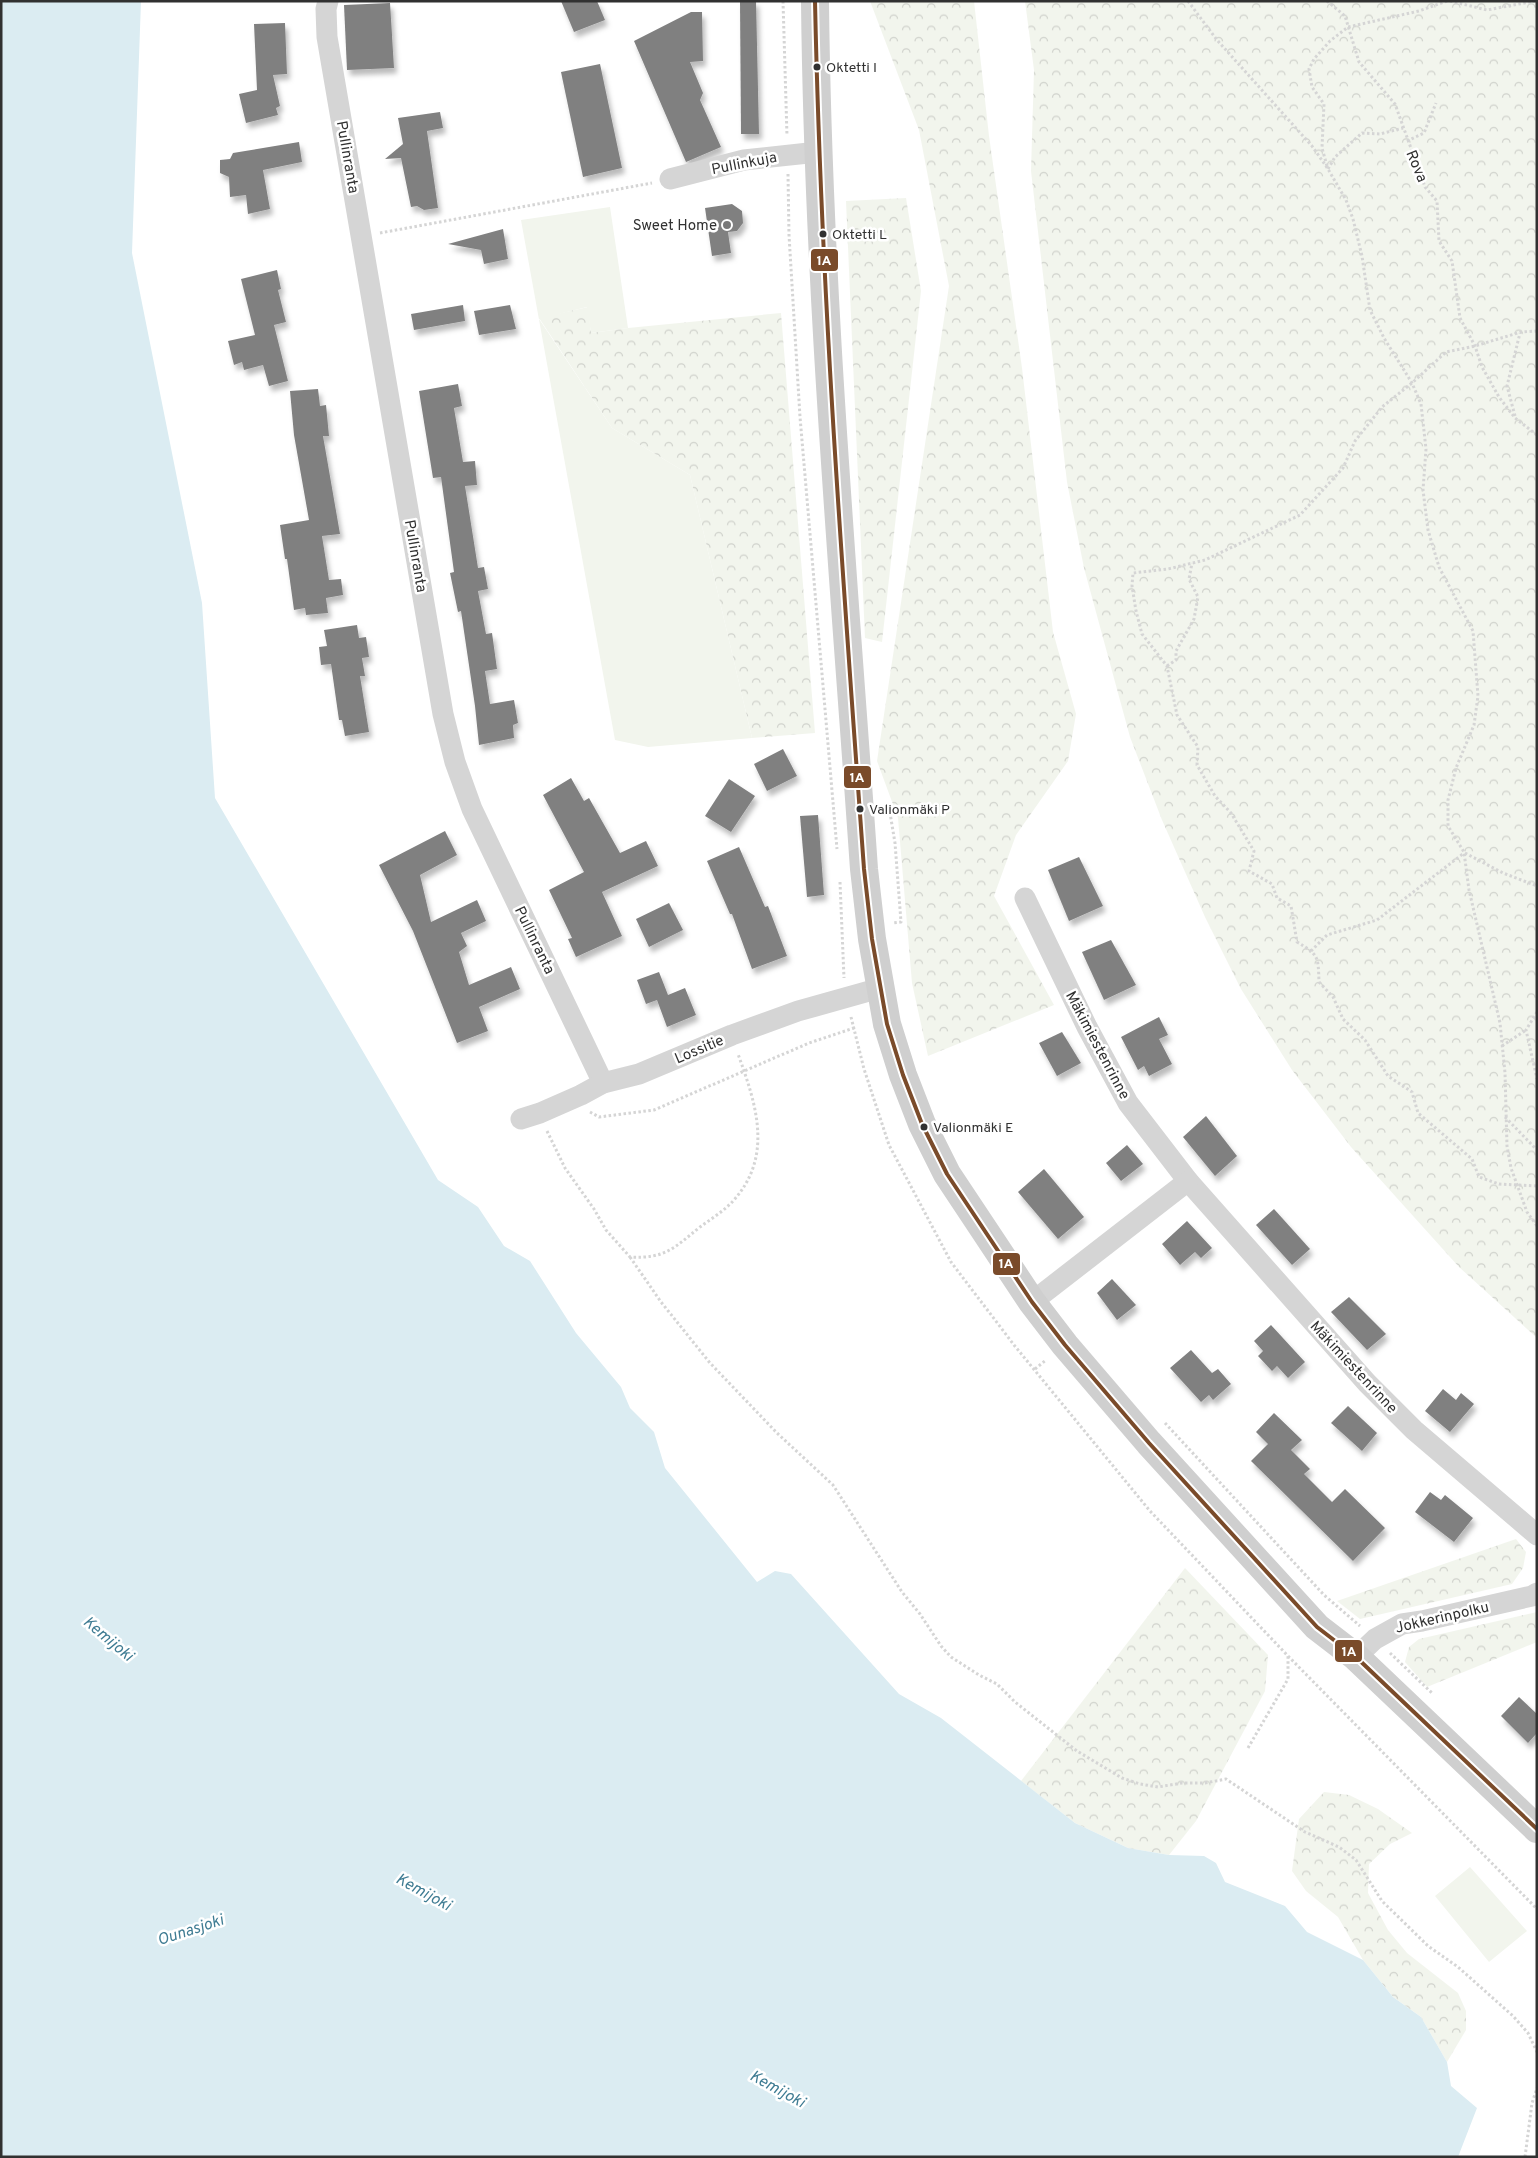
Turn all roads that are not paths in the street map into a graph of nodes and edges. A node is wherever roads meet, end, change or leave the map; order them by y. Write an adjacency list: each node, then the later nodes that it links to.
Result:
1 (328, 1): 7 (street, Pullinranta)
2 (815, 1): 3 (main road)
3 (818, 152): 4 (street, Pullinkuja); 6 (main road)
4 (670, 179)
5 (1025, 898): 9 (street, Mäkimiestenrinne)
6 (880, 988): 7 (street, Lossitie); 10 (main road)
7 (603, 1083): 8 (street, Lossitie)
8 (530, 1116)
9 (1188, 1181): 10 (street); 11 (street, Mäkimiestenrinne)
10 (1032, 1302): 13 (main road)
11 (1537, 1535)
12 (1537, 1593): 13 (street, Jokkerinpolku)
13 (1366, 1648): 14 (main road)
14 (1537, 1829)

